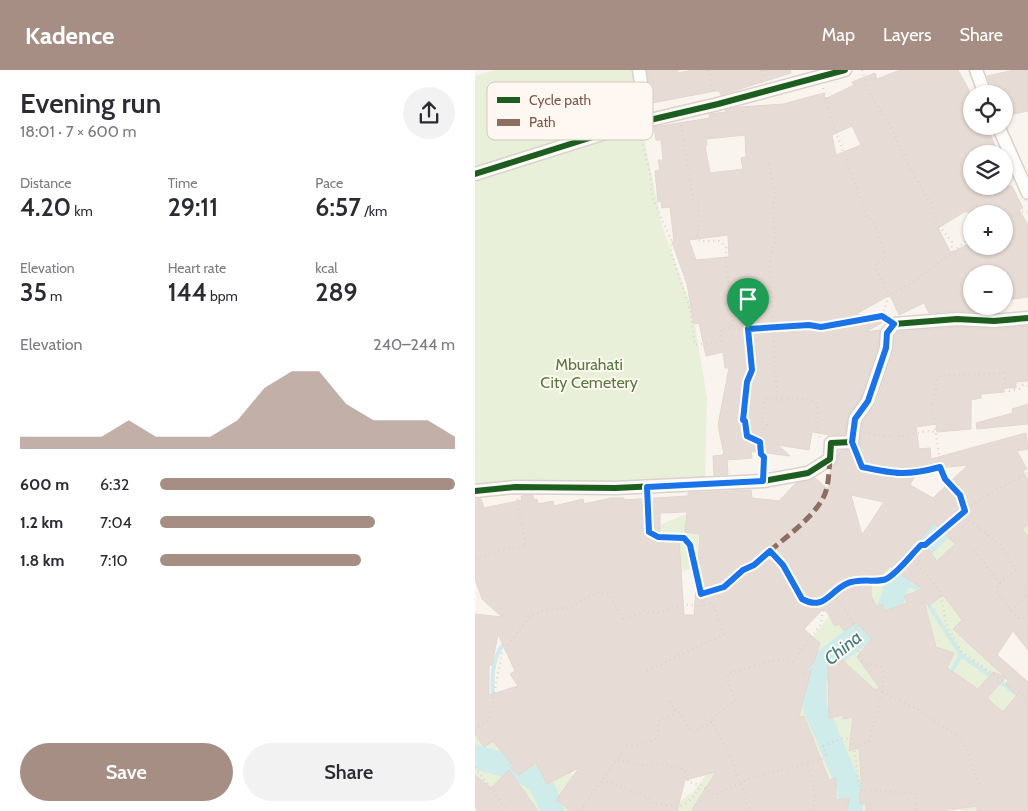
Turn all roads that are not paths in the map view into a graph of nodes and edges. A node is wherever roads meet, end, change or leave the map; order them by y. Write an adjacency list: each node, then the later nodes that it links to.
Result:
1 (845, 70): 4 (street)
2 (976, 70): 3 (street)
3 (982, 85)
4 (653, 120)
5 (1002, 135): 8 (street)
6 (584, 140): 7 (street)
7 (475, 174)
8 (1028, 193)
9 (1028, 318): 10 (street)
10 (475, 490)

